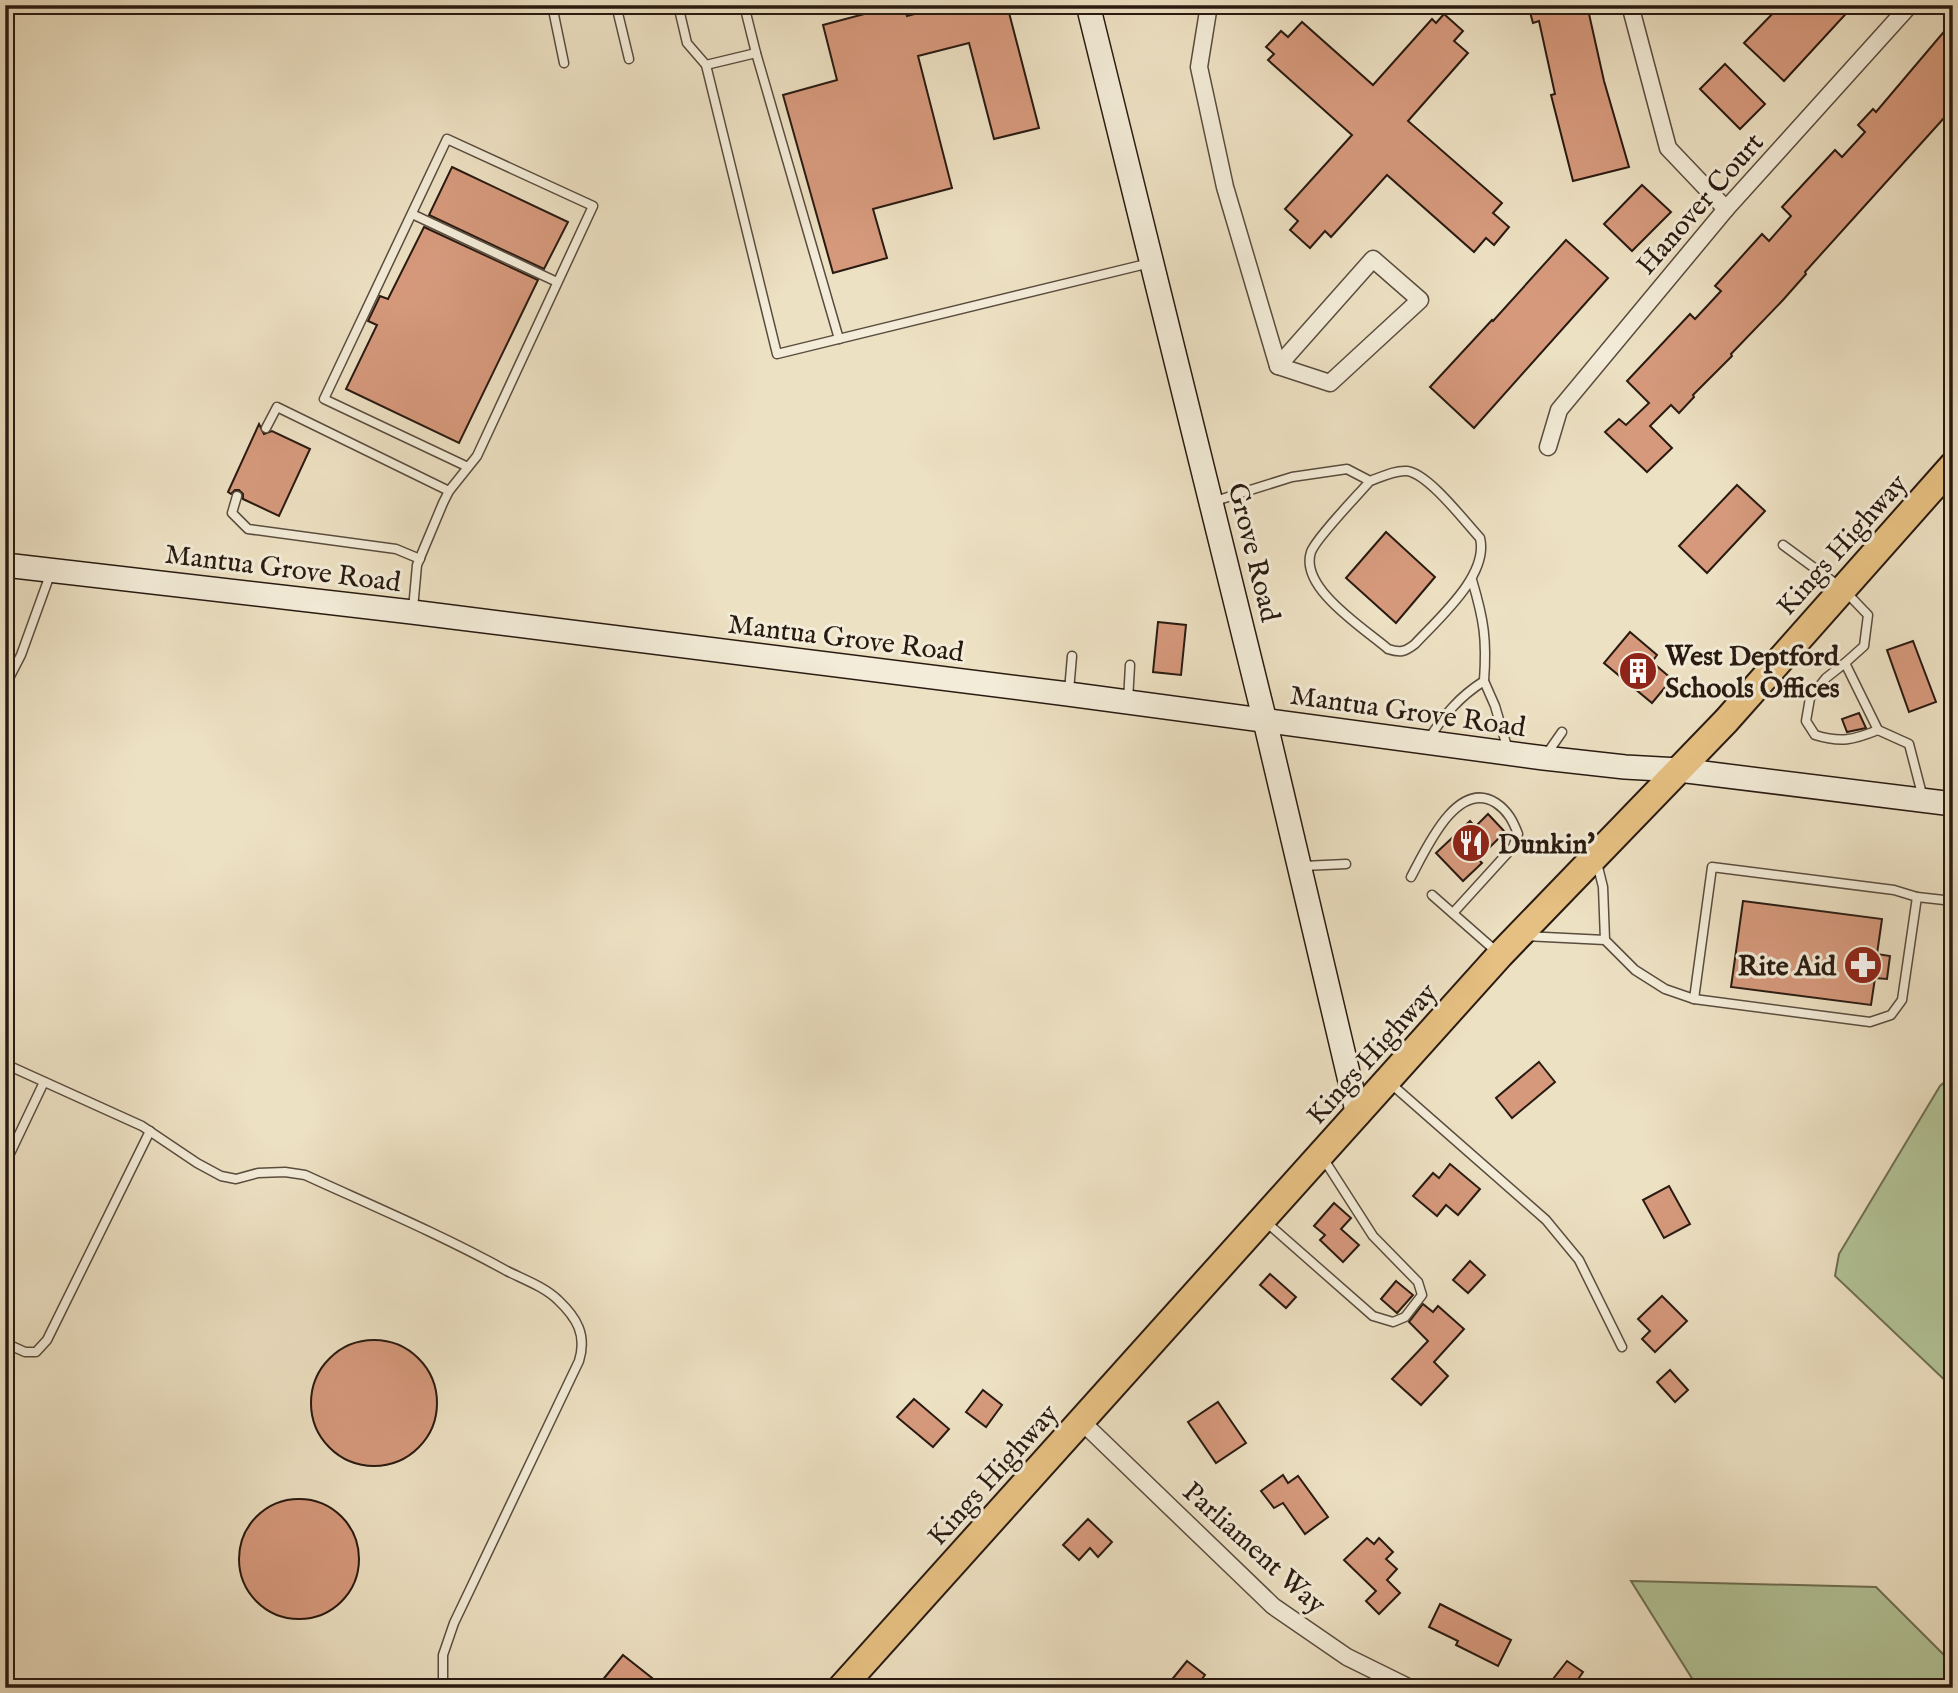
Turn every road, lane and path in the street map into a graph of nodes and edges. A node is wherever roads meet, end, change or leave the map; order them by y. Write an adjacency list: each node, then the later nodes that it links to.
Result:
1 (552, 5): 11 (lane)
2 (616, 5): 10 (lane)
3 (678, 5): 12 (lane)
4 (744, 5): 9 (lane)
5 (1088, 5): 15 (main road, Grove Road)
6 (1209, 5): 18 (street)
7 (1630, 5): 13 (street)
8 (1910, 5): 13 (street, Hanover Court)
9 (756, 53): 12 (lane); 17 (lane)
10 (629, 59)
11 (564, 63)
12 (706, 65): 17 (lane)
13 (1727, 209): 20 (street, Hanover Court)
14 (412, 214): 16 (lane); 16 (lane); 22 (lane)
15 (1153, 262): 17 (lane); 26 (main road, Grove Road)
16 (557, 282): 22 (lane)
17 (839, 339)
18 (1278, 366): 18 (street)
19 (267, 428): 24 (lane)
20 (1548, 447)
21 (1953, 465): 32 (main road, Kings Highway)
22 (468, 467): 24 (lane)
23 (1370, 481): 26 (lane); 31 (lane); 31 (lane)
24 (449, 491): 28 (lane)
25 (237, 496): 28 (lane)
26 (1212, 502): 41 (main road, Grove Road)
27 (1783, 545): 32 (lane)
28 (420, 559): 33 (lane)
29 (5, 565): 30 (main road, Mantua Grove Road)
30 (52, 570): 33 (main road, Mantua Grove Road); 38 (lane)
31 (1472, 580): 37 (lane)
32 (1843, 589): 35 (lane); 47 (main road, Kings Highway)
33 (412, 612): 39 (main road, Mantua Grove Road)
34 (1072, 656): 39 (lane)
35 (1845, 663): 42 (lane); 42 (lane)
36 (1130, 665): 40 (lane)
37 (1484, 681): 44 (lane); 45 (lane)
38 (5, 686)
39 (1068, 694): 40 (main road, Mantua Grove Road)
40 (1128, 703): 41 (main road, Mantua Grove Road)
41 (1265, 721): 44 (main road, Mantua Grove Road); 52 (main road, Grove Road)
42 (1878, 730): 48 (lane)
43 (1562, 732): 46 (lane)
44 (1426, 742): 45 (main road, Mantua Grove Road)
45 (1509, 753): 46 (main road, Mantua Grove Road)
46 (1544, 758): 47 (main road, Mantua Grove Road)
47 (1679, 770): 48 (main road, Mantua Grove Road); 50 (main road, Kings Highway)
48 (1923, 801): 49 (main road, Mantua Grove Road)
49 (1953, 804)
50 (1596, 857): 58 (main road, Kings Highway); 59 (lane)
51 (1346, 864): 52 (lane)
52 (1298, 866): 65 (main road, Grove Road)
53 (1410, 877): 57 (lane)
54 (1432, 895): 57 (lane)
55 (1917, 897): 56 (lane); 61 (lane); 61 (lane)
56 (1953, 901)
57 (1453, 913): 60 (lane)
58 (1519, 936): 59 (lane); 60 (main road, Kings Highway)
59 (1605, 940): 61 (lane)
60 (1500, 955): 63 (main road, Kings Highway)
61 (1694, 999)
62 (5, 1064): 64 (lane)
63 (1388, 1081): 65 (main road, Kings Highway); 71 (lane)
64 (44, 1082): 66 (lane); 68 (lane)
65 (1358, 1115): 67 (main road, Kings Highway)
66 (150, 1131): 70 (lane); 73 (lane)
67 (1321, 1156): 69 (main road, Kings Highway); 69 (lane)
68 (5, 1164)
69 (1264, 1220): 72 (main road, Kings Highway)
70 (5, 1343)
71 (1622, 1347)
72 (1082, 1422): 74 (main road, Kings Highway); 75 (street, Parliament Way)
73 (443, 1688)
74 (841, 1688)
75 (1410, 1688)

